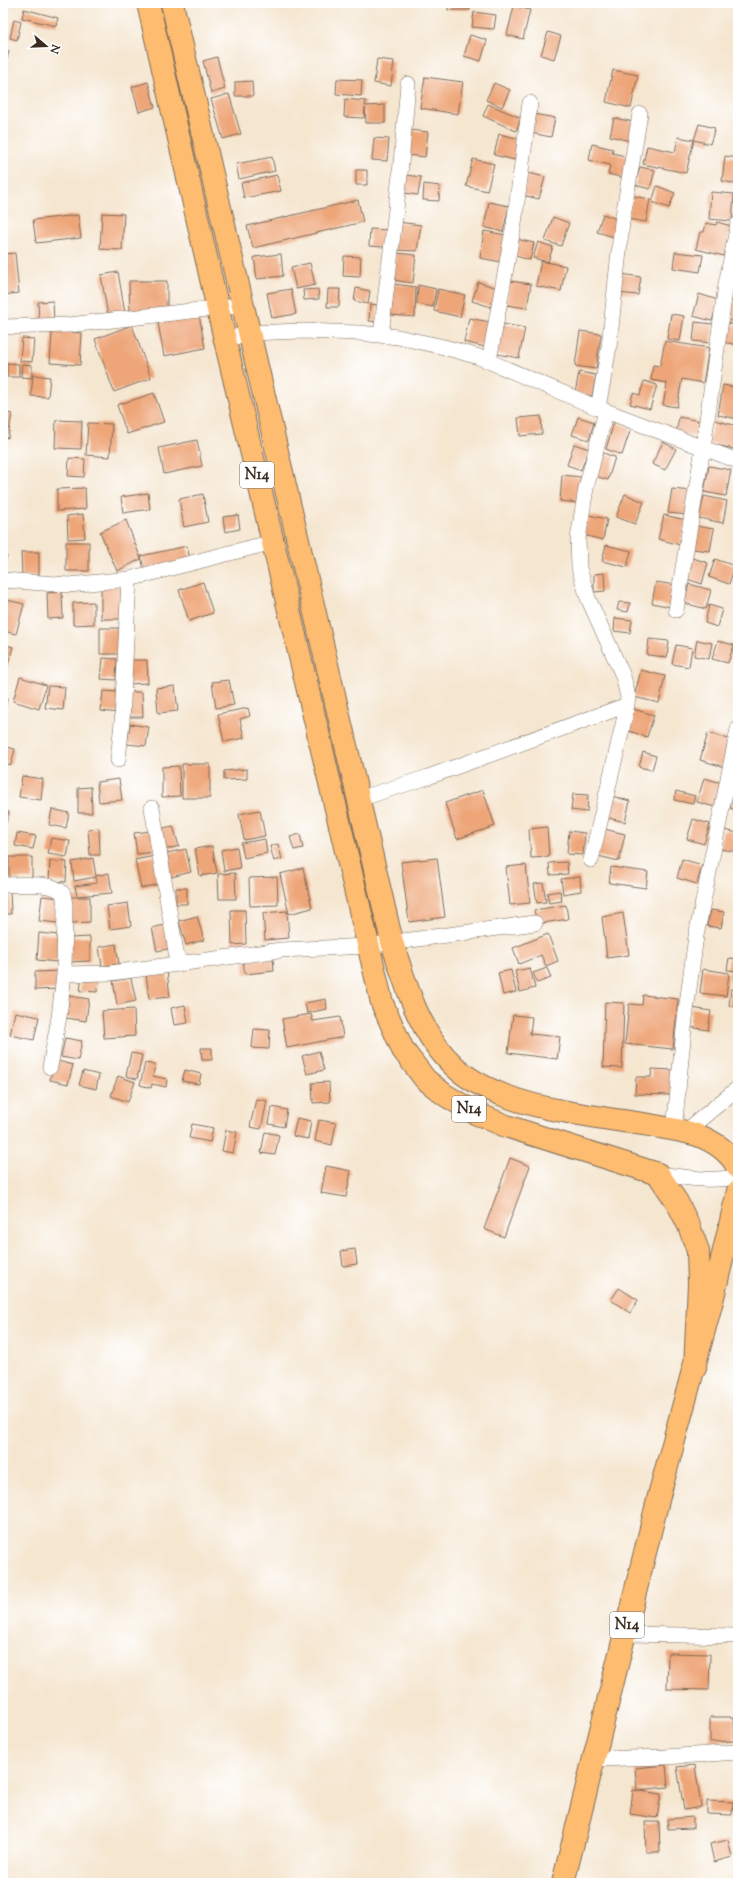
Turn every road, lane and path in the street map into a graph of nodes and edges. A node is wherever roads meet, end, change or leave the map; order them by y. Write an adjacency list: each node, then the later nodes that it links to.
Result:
1 (148, 3): 8 (main road, N14)
2 (172, 3): 7 (main road, N14)
3 (408, 84): 11 (street)
4 (530, 103): 13 (street)
5 (640, 114): 14 (street)
6 (738, 224): 15 (street)
7 (243, 305): 8 (street); 10 (main road, N14)
8 (218, 309): 9 (street); 12 (main road, N14)
9 (3, 327)
10 (249, 333): 11 (street); 12 (street); 24 (main road, N14)
11 (381, 335): 13 (street)
12 (225, 340): 17 (main road, N14)
13 (489, 361): 14 (street)
14 (602, 409): 15 (street); 21 (street)
15 (703, 448): 16 (street); 20 (street)
16 (738, 461)
17 (273, 542): 18 (street); 30 (main road, N14)
18 (129, 579): 19 (street); 23 (street)
19 (3, 580)
20 (676, 610)
21 (627, 705): 24 (street); 26 (street)
22 (738, 729): 35 (street)
23 (118, 760)
24 (359, 799): 29 (main road, N14)
25 (152, 808): 31 (street)
26 (591, 860)
27 (3, 885): 32 (street)
28 (535, 923): 29 (street)
29 (392, 942): 30 (street); 35 (main road, N14)
30 (367, 946): 31 (street); 37 (main road, N14)
31 (178, 964): 32 (street)
32 (64, 974): 33 (street)
33 (50, 1067)
34 (738, 1088): 35 (street)
35 (680, 1131): 36 (main road, N14)
36 (738, 1168)
37 (658, 1174): 38 (street); 40 (main road, N14)
38 (738, 1176)
39 (738, 1190): 40 (main road, N14)
40 (695, 1368): 41 (main road, N14)
41 (625, 1634): 42 (street); 44 (main road, N14)
42 (738, 1636)
43 (738, 1752): 44 (street)
44 (593, 1759): 45 (main road, N14)
45 (563, 1883)

